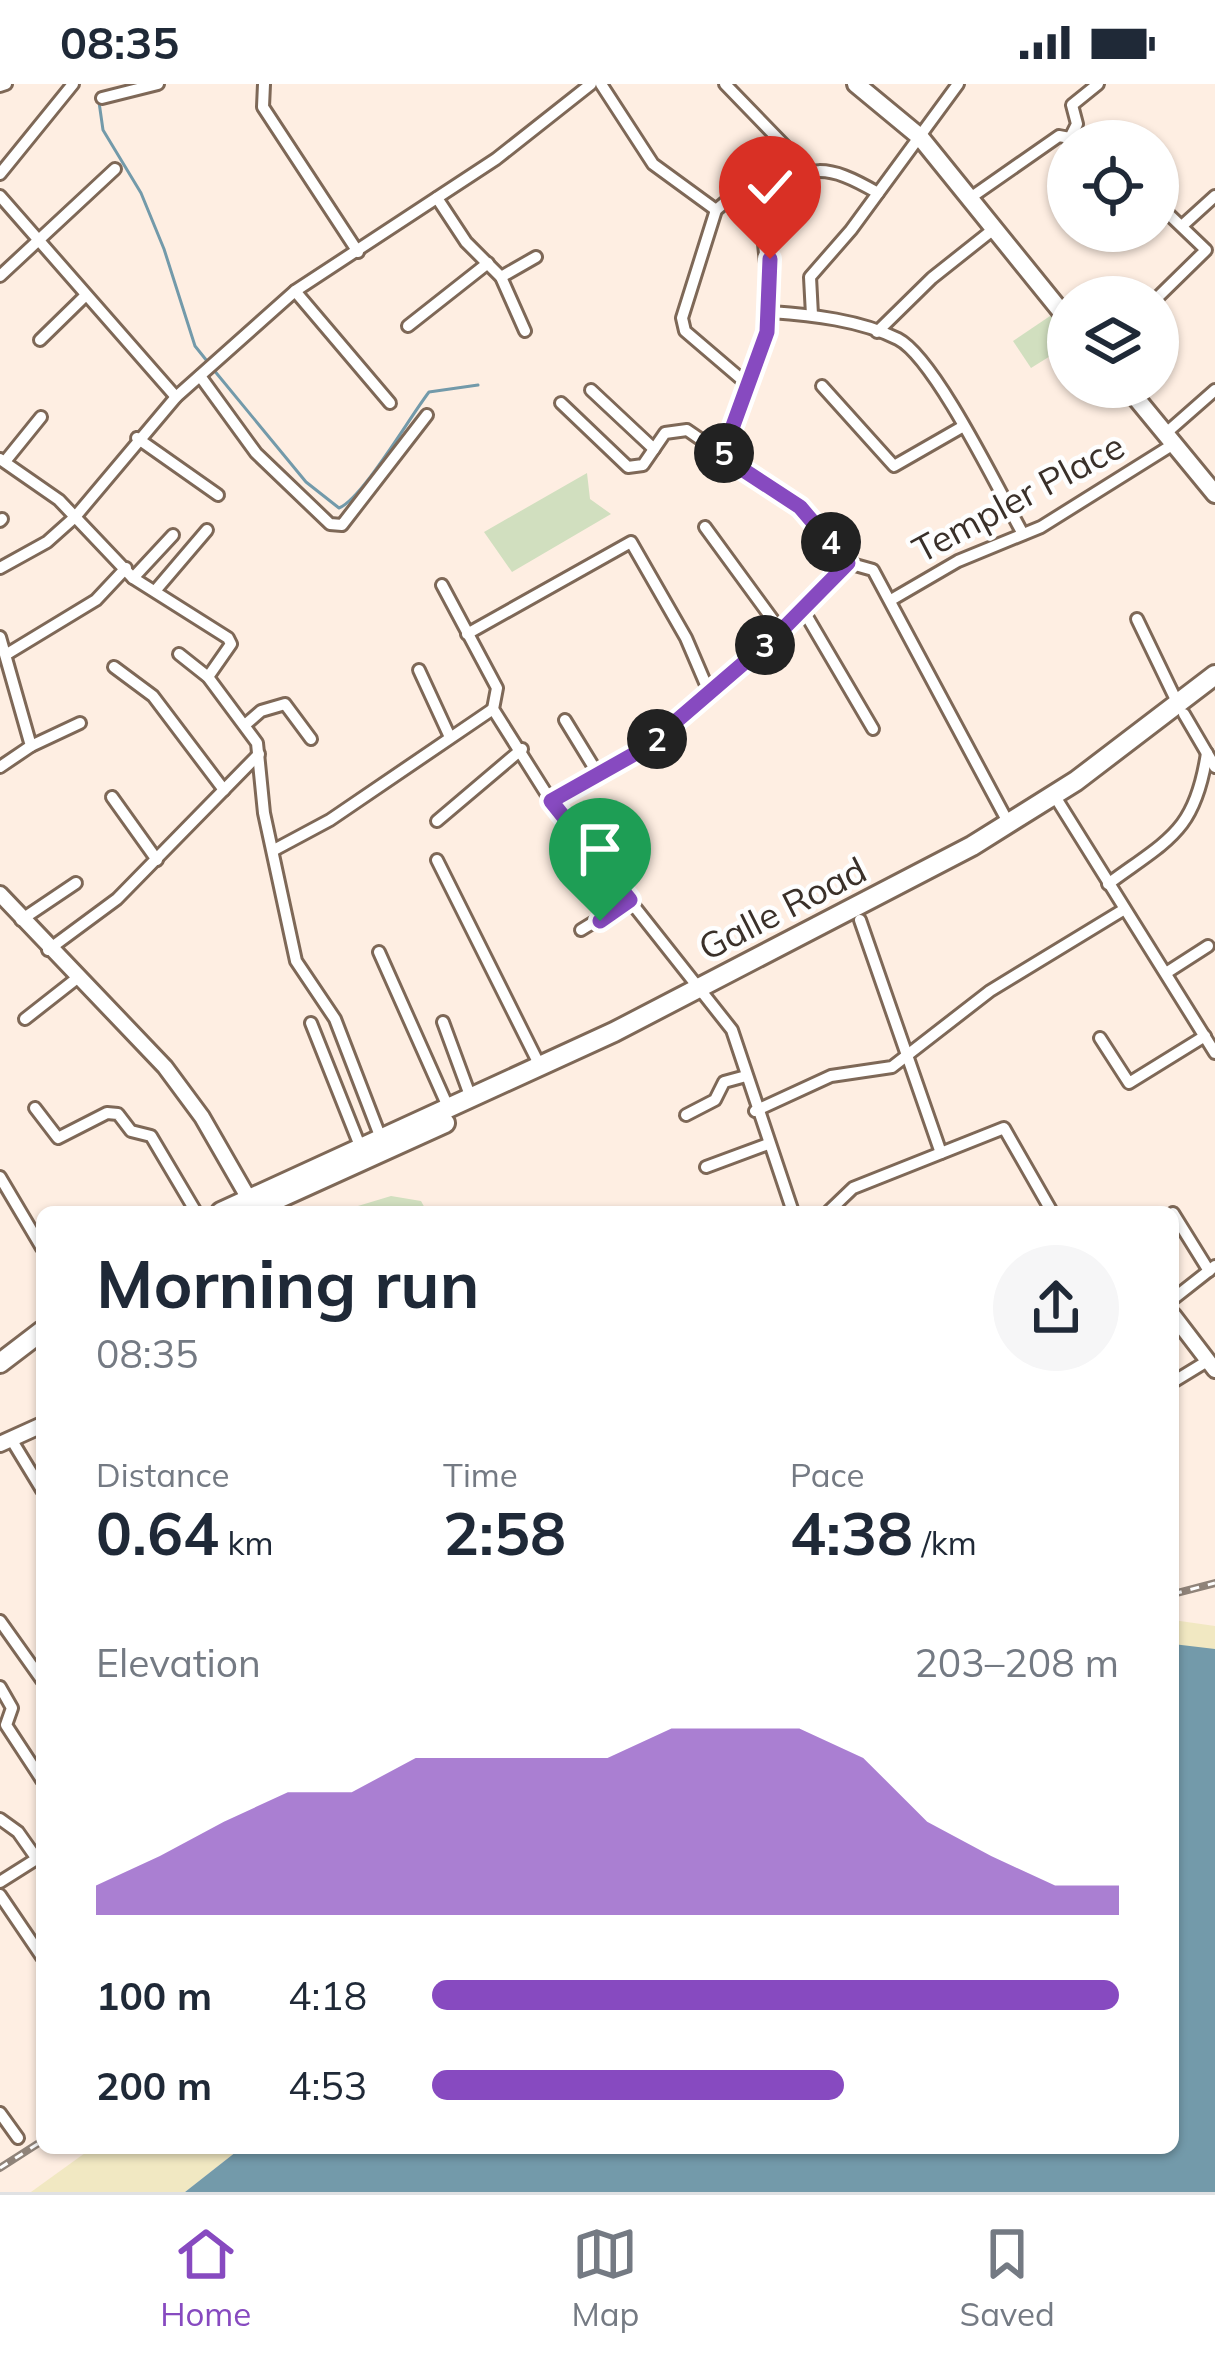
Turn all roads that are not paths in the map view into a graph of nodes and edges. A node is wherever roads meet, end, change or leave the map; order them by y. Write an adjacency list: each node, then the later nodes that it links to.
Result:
1 (73, 84): 18 (street)
2 (158, 84): 11 (street)
3 (264, 84): 31 (street)
4 (563, 84): 12 (street)
5 (591, 84): 12 (street)
6 (601, 84): 25 (street)
7 (725, 84): 16 (street)
8 (856, 84): 14 (main road)
9 (958, 84): 14 (street)
10 (1098, 84): 13 (street)
11 (102, 98)
12 (575, 98): 24 (street)
13 (1076, 120)
14 (920, 136): 19 (street); 22 (main road)
15 (1047, 144): 22 (street)
16 (786, 147)
17 (115, 169): 29 (street)
18 (0, 174)
19 (878, 193): 20 (street); 41 (street)
20 (759, 195): 25 (street); 40 (street)
21 (0, 196): 29 (street)
22 (973, 196): 28 (main road)
23 (1215, 196): 27 (street)
24 (437, 198): 31 (street); 33 (street)
25 (716, 210): 47 (street)
26 (1179, 222): 27 (street)
27 (1183, 225): 30 (street)
28 (995, 228): 38 (main road); 44 (street)
29 (36, 239): 34 (street); 39 (street)
30 (1211, 246): 36 (street)
31 (358, 252): 37 (street)
32 (536, 257): 35 (street)
33 (488, 263): 35 (street); 42 (street)
34 (0, 276)
35 (501, 277): 43 (street)
36 (1179, 277)
37 (295, 291): 46 (street); 52 (street)
38 (1047, 294)
39 (84, 297): 45 (street); 51 (street)
40 (771, 312): 41 (street); 47 (street)
41 (812, 315): 44 (street)
42 (408, 326)
43 (525, 331)
44 (877, 332): 57 (street)
45 (40, 340)
46 (202, 374): 51 (street); 55 (street)
47 (748, 384): 61 (street)
48 (822, 386): 57 (street)
49 (591, 389): 60 (street)
50 (1215, 390): 59 (street, Templer Place)
51 (176, 397): 58 (street)
52 (390, 403)
53 (561, 403): 60 (street)
54 (1143, 408): 59 (main road)
55 (427, 415)
56 (40, 417): 62 (street)
57 (962, 427): 68 (street)
58 (137, 438): 64 (street); 65 (street)
59 (1168, 440): 63 (main road); 68 (street, Templer Place)
60 (654, 449): 61 (street)
61 (722, 456): 70 (street)
62 (2, 460): 65 (street)
63 (1215, 494)
64 (218, 495)
65 (75, 517): 71 (street); 72 (street)
66 (705, 527): 78 (street)
67 (207, 530): 74 (street)
68 (1023, 534): 75 (street, Templer Place)
69 (173, 535): 72 (street)
70 (848, 563): 75 (street); 76 (street)
71 (0, 568)
72 (130, 573): 74 (street); 81 (street)
73 (442, 585): 79 (street)
74 (150, 589): 86 (street)
75 (891, 600): 109 (street)
76 (802, 608): 78 (street); 94 (street)
77 (1137, 619): 90 (street)
78 (781, 631): 88 (street)
79 (467, 634): 88 (street); 89 (street)
80 (0, 637): 81 (street)
81 (7, 654): 97 (street)
82 (179, 654): 86 (street)
83 (114, 667): 104 (street)
84 (418, 670): 95 (street)
85 (1215, 675): 90 (highway, Galle Road)
86 (208, 677): 93 (street)
87 (1215, 688): 90 (highway, Galle Road)
88 (710, 694): 103 (street)
89 (493, 709): 95 (street); 98 (street)
90 (1181, 709): 99 (street); 106 (highway, Galle Road)
91 (565, 720): 103 (street)
92 (80, 723): 97 (street)
93 (246, 724): 96 (street); 100 (street)
94 (873, 729)
95 (449, 734): 110 (street)
96 (311, 739)
97 (32, 746): 101 (street)
98 (522, 749): 107 (street); 108 (street)
99 (1207, 753): 102 (street); 114 (street)
100 (259, 754): 104 (street); 110 (street)
101 (0, 767)
102 (1215, 767)
103 (598, 774): 107 (street)
104 (224, 790): 111 (street)
105 (112, 797): 111 (street)
106 (1057, 800): 109 (highway, Galle Road); 114 (street); 126 (highway, Galle Road)
107 (551, 801): 116 (street)
108 (437, 821)
109 (1009, 824): 126 (highway, Galle Road)
110 (274, 850): 141 (street)
111 (158, 860): 122 (street)
112 (437, 860): 134 (street)
113 (76, 883): 118 (street)
114 (1108, 884): 117 (street)
115 (0, 894): 118 (street)
116 (630, 900): 120 (street); 126 (street)
117 (1123, 910): 124 (street); 133 (street)
118 (21, 920): 122 (street)
119 (860, 920): 133 (street)
120 (581, 930)
121 (1208, 946): 124 (street)
122 (48, 950): 125 (street)
123 (379, 952): 138 (street)
124 (1166, 973): 130 (street)
125 (76, 979): 127 (street); 148 (street)
126 (704, 991): 134 (highway, Galle Road); 135 (street); 141 (highway, Galle Road)
127 (25, 1019)
128 (443, 1022): 136 (street)
129 (311, 1023): 143 (street)
130 (1204, 1036): 131 (street); 132 (street)
131 (1100, 1038)
132 (1215, 1053)
133 (911, 1056): 139 (street); 144 (street)
134 (541, 1067): 136 (highway, Galle Road)
135 (746, 1076): 139 (street); 140 (street)
136 (471, 1098): 138 (highway, Galle Road)
137 (35, 1108): 147 (street)
138 (449, 1108): 141 (highway, Galle Road)
139 (755, 1111): 142 (street)
140 (686, 1115)
141 (384, 1143): 143 (highway, Galle Road); 148 (highway, Galle Road)
142 (768, 1144): 145 (street); 149 (street)
143 (360, 1145): 148 (highway, Galle Road)
144 (941, 1153): 150 (street); 151 (street)
145 (706, 1166)
146 (0, 1177): 153 (street)
147 (192, 1206)
148 (251, 1206)
149 (791, 1206)
150 (834, 1206)
151 (1049, 1206)
152 (1179, 1222): 154 (street)
153 (36, 1238)
154 (1212, 1268): 155 (street)
155 (1179, 1294)
156 (36, 1323): 159 (highway)
157 (1179, 1323): 161 (street)
158 (36, 1336): 160 (highway)
159 (0, 1350)
160 (0, 1363)
161 (1212, 1365): 162 (street)
162 (1179, 1379)
163 (36, 1428): 164 (street)
164 (6, 1441): 165 (street)
165 (36, 1482)
166 (0, 1622): 167 (street)
167 (36, 1672)
168 (0, 1687): 169 (street)
169 (36, 1771)
170 (0, 1820): 171 (street)
171 (36, 1854)
172 (36, 1860): 173 (street)
173 (0, 1882)
174 (0, 1895): 175 (street)
175 (36, 1948)
176 (0, 2113): 177 (street)
177 (18, 2138)

